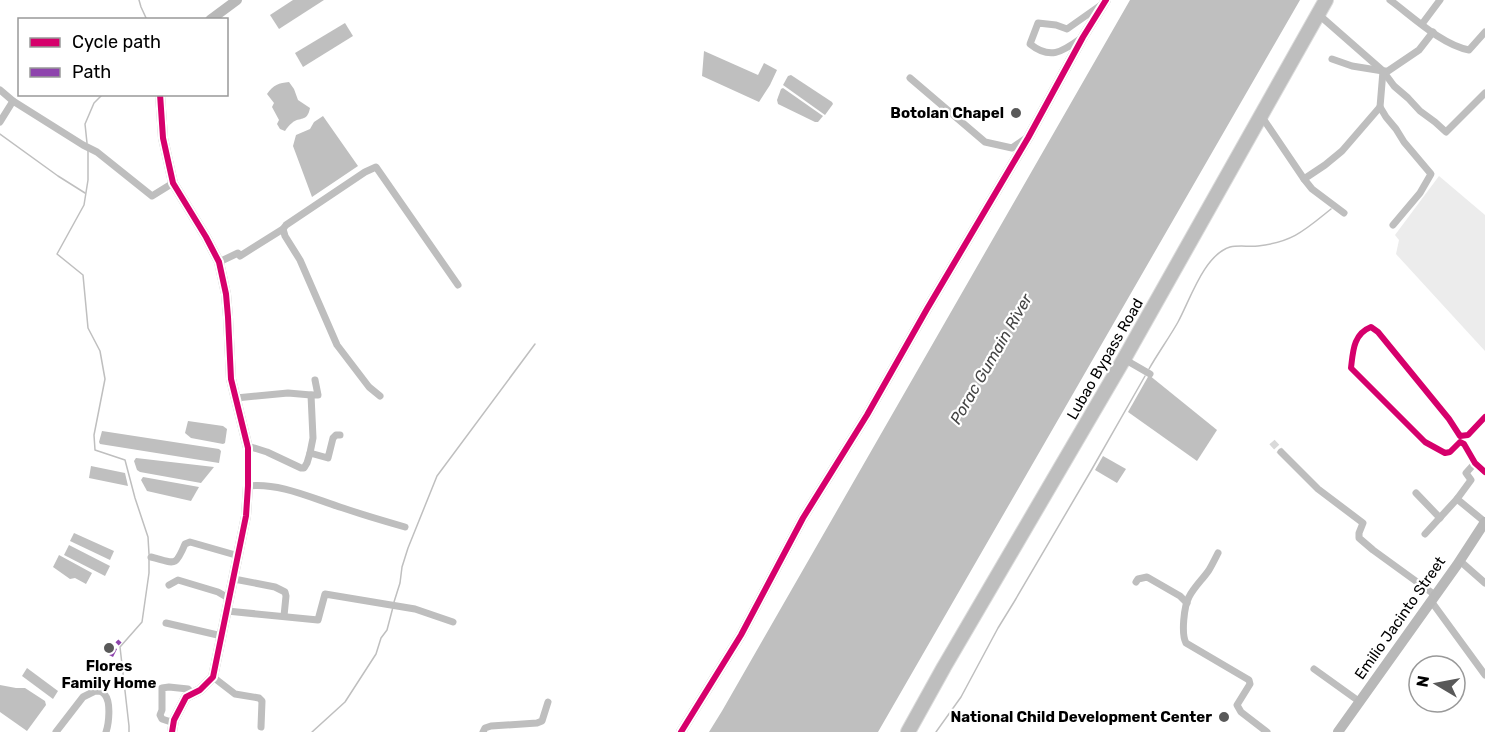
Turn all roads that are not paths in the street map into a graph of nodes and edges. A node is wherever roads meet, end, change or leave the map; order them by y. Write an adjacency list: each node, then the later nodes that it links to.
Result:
1 (237, 0): 7 (street)
2 (1326, 0): 6 (highway, Lubao Bypass Road)
3 (1390, 0): 8 (street)
4 (1440, 0): 8 (street)
5 (1105, 2): 11 (street); 11 (street)
6 (1318, 14): 13 (street); 20 (highway, Lubao Bypass Road)
7 (213, 18)
8 (1422, 24): 9 (street)
9 (1433, 32): 10 (street); 13 (street)
10 (1485, 32)
11 (1083, 37): 22 (street)
12 (1332, 59): 13 (street)
13 (1383, 71): 16 (street); 19 (street)
14 (910, 78): 22 (street)
15 (0, 90): 18 (street)
16 (1485, 93)
17 (160, 96): 24 (street)
18 (13, 101): 21 (street); 24 (street)
19 (1380, 107): 23 (street); 26 (street)
20 (1262, 117): 23 (street); 30 (highway, Lubao Bypass Road)
21 (0, 122)
22 (1028, 138): 78 (street)
23 (1304, 179): 25 (street)
24 (172, 183): 28 (street)
25 (1344, 213)
26 (1393, 225)
27 (283, 229): 28 (street); 29 (street); 34 (street)
28 (219, 262): 35 (street)
29 (458, 285)
30 (1124, 359): 31 (street); 79 (highway, Lubao Bypass Road)
31 (1148, 373)
32 (315, 380): 33 (street)
33 (311, 395): 35 (street); 41 (street)
34 (380, 396)
35 (236, 398): 39 (street)
36 (1485, 417): 38 (street)
37 (340, 435): 41 (street)
38 (1463, 440): 38 (street); 42 (street)
39 (248, 448): 41 (street); 44 (street)
40 (1281, 452): 59 (street)
41 (310, 453)
42 (1474, 463): 43 (street); 46 (street)
43 (1485, 472)
44 (249, 486): 49 (street); 52 (street)
45 (1416, 494): 47 (street)
46 (1457, 499): 47 (street); 48 (street)
47 (1440, 518): 50 (street)
48 (1485, 522): 54 (street, Emilio Jacinto Street)
49 (405, 527)
50 (1425, 534)
51 (1218, 553): 61 (street)
52 (238, 556): 53 (street); 55 (street)
53 (151, 557)
54 (1460, 561): 57 (street); 59 (street, Emilio Jacinto Street)
55 (234, 579): 60 (street); 63 (street)
56 (1136, 582): 61 (street)
57 (1485, 583)
58 (169, 585): 60 (street)
59 (1433, 598): 68 (street); 72 (street, Emilio Jacinto Street)
60 (230, 599): 62 (street)
61 (1187, 603): 80 (street)
62 (227, 611): 63 (street); 66 (street)
63 (284, 616): 64 (street)
64 (453, 622)
65 (166, 623): 66 (street)
66 (222, 636): 69 (street)
67 (1314, 669): 72 (street)
68 (1485, 675)
69 (213, 677): 70 (street); 73 (street)
70 (193, 694): 74 (street); 74 (street)
71 (548, 702): 77 (street)
72 (1360, 702): 81 (street, Emilio Jacinto Street)
73 (261, 727)
74 (173, 728)
75 (56, 732): 76 (street)
76 (106, 732)
77 (483, 732)
78 (681, 732)
79 (908, 732)
80 (1267, 732)
81 (1337, 732)

